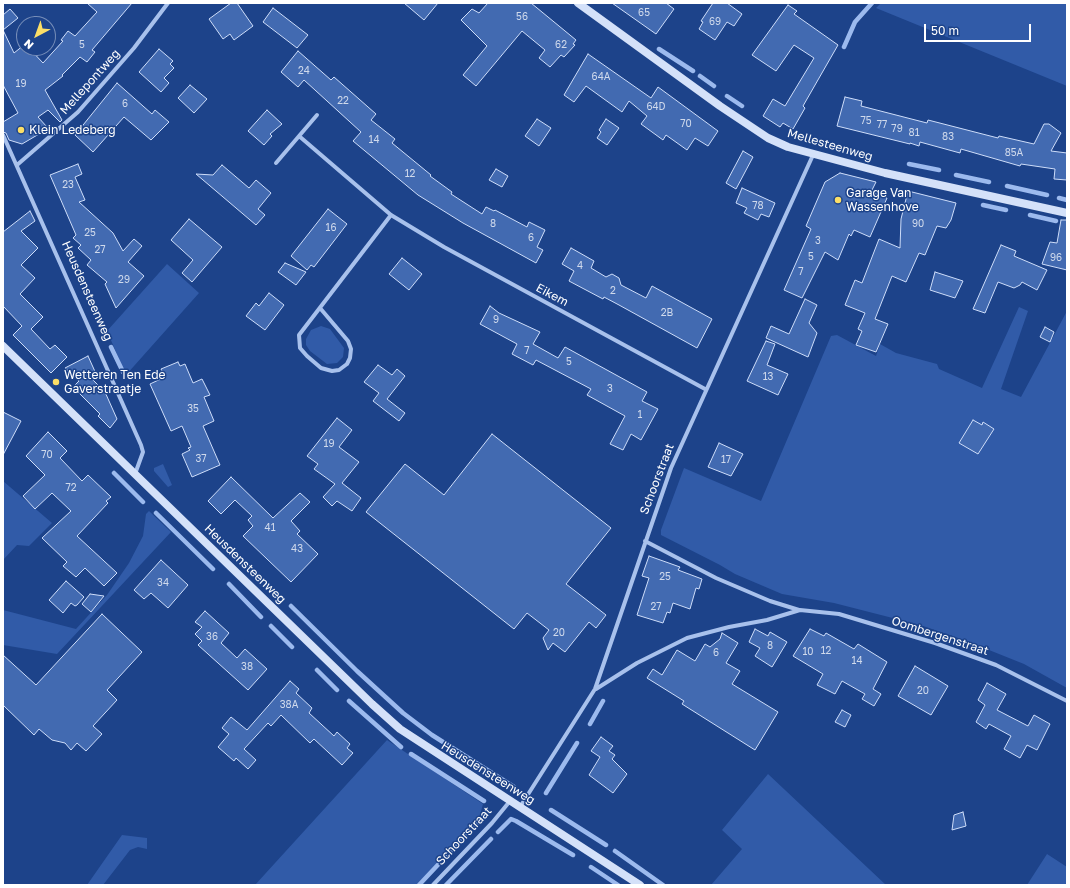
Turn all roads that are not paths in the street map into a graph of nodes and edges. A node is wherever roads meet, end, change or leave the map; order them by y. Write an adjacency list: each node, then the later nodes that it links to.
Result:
1 (168, 3): 8 (street, Mellepontweg)
2 (578, 3): 6 (street, Mellesteenweg)
3 (317, 115): 5 (street)
4 (3, 135): 8 (street, Heusdensteenweg)
5 (299, 136): 7 (street); 10 (street, Eikem)
6 (813, 155): 9 (street, Mellesteenweg); 13 (street, Schoorstraat)
7 (276, 163)
8 (17, 165): 14 (street, Heusdensteenweg)
9 (1067, 213)
10 (391, 215): 11 (street); 13 (street, Eikem)
11 (320, 308): 11 (street)
12 (3, 346): 14 (street)
13 (705, 390): 15 (street, Schoorstraat)
14 (135, 474): 19 (street, Heusdensteenweg)
15 (645, 541): 16 (street, Oombergenstraat); 17 (street, Schoorstraat)
16 (800, 610): 17 (street, Oombergenstraat); 18 (street, Oombergenstraat)
17 (596, 689): 20 (street, Schoorstraat)
18 (1067, 701)
19 (510, 801): 20 (street, Heusdensteenweg); 21 (street, Schoorstraat)
20 (520, 807): 22 (street, Heusdensteenweg)
21 (433, 885)
22 (640, 885)

